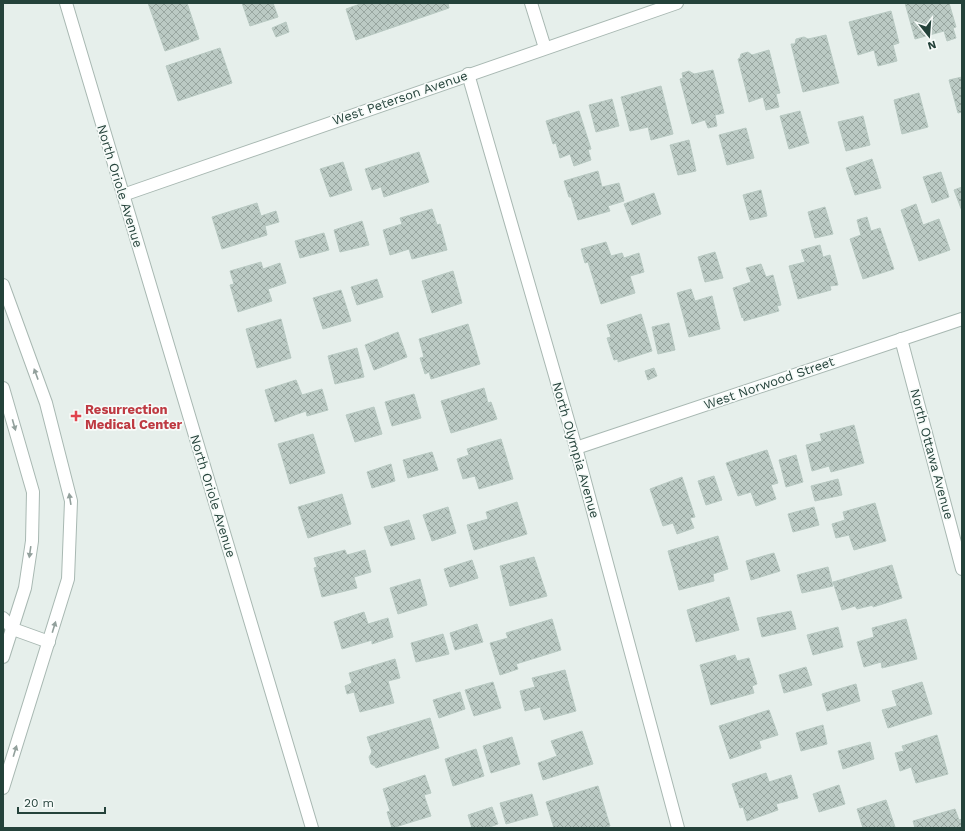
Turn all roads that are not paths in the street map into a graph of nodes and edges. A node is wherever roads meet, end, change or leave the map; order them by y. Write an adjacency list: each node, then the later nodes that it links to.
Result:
1 (66, 3): 6 (street, North Oriole Avenue)
2 (531, 3): 4 (street)
3 (677, 3): 4 (street, West Peterson Avenue)
4 (545, 48): 5 (street, West Peterson Avenue)
5 (468, 74): 6 (street, West Peterson Avenue); 11 (street, North Olympia Avenue)
6 (123, 195): 18 (street, North Oriole Avenue)
7 (3, 285): 15 (street, one-way to 7)
8 (962, 319): 9 (street, West Norwood Street)
9 (901, 339): 11 (street, West Norwood Street); 12 (street, North Ottawa Avenue)
10 (3, 388): 14 (street, one-way to 14)
11 (576, 448): 19 (street, North Olympia Avenue)
12 (962, 569)
13 (3, 618): 14 (street)
14 (8, 630): 15 (street); 16 (street)
15 (49, 642): 17 (street, one-way to 15)
16 (3, 657)
17 (3, 788)
18 (312, 828)
19 (678, 828)

